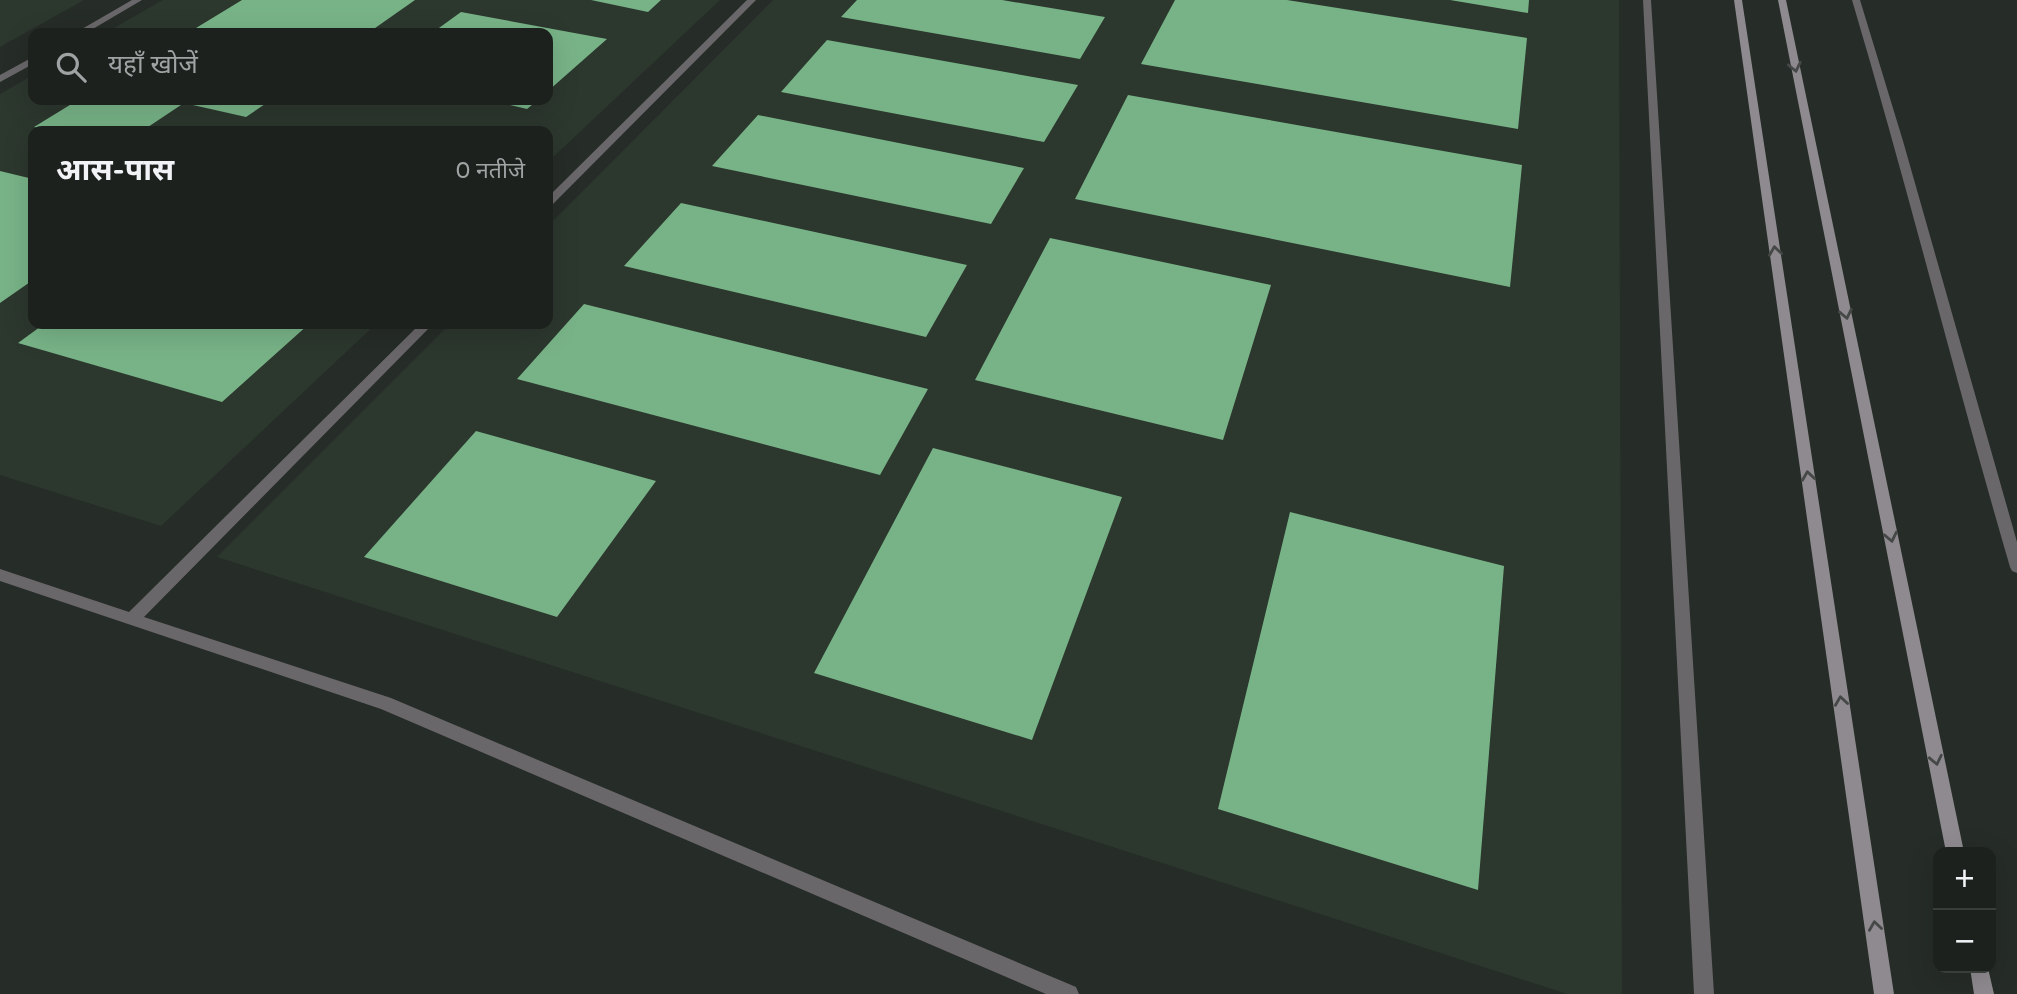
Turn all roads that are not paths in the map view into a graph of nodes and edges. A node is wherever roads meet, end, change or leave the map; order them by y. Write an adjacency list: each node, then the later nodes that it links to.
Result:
1 (138, 0): 7 (street)
2 (752, 0): 10 (street)
3 (1647, 0): 18 (street)
4 (1738, 0): 19 (street, one-way to 4)
5 (1782, 0): 15 (street, one-way to 15)
6 (1856, 0): 12 (street)
7 (89, 28)
8 (28, 63): 9 (street)
9 (0, 79)
10 (553, 199)
11 (423, 329): 14 (street)
12 (2017, 567)
13 (0, 575): 14 (street)
14 (133, 618): 17 (street)
15 (1954, 847)
16 (1980, 973): 20 (street)
17 (1069, 994)
18 (1704, 994)
19 (1884, 994)
20 (1984, 994)

